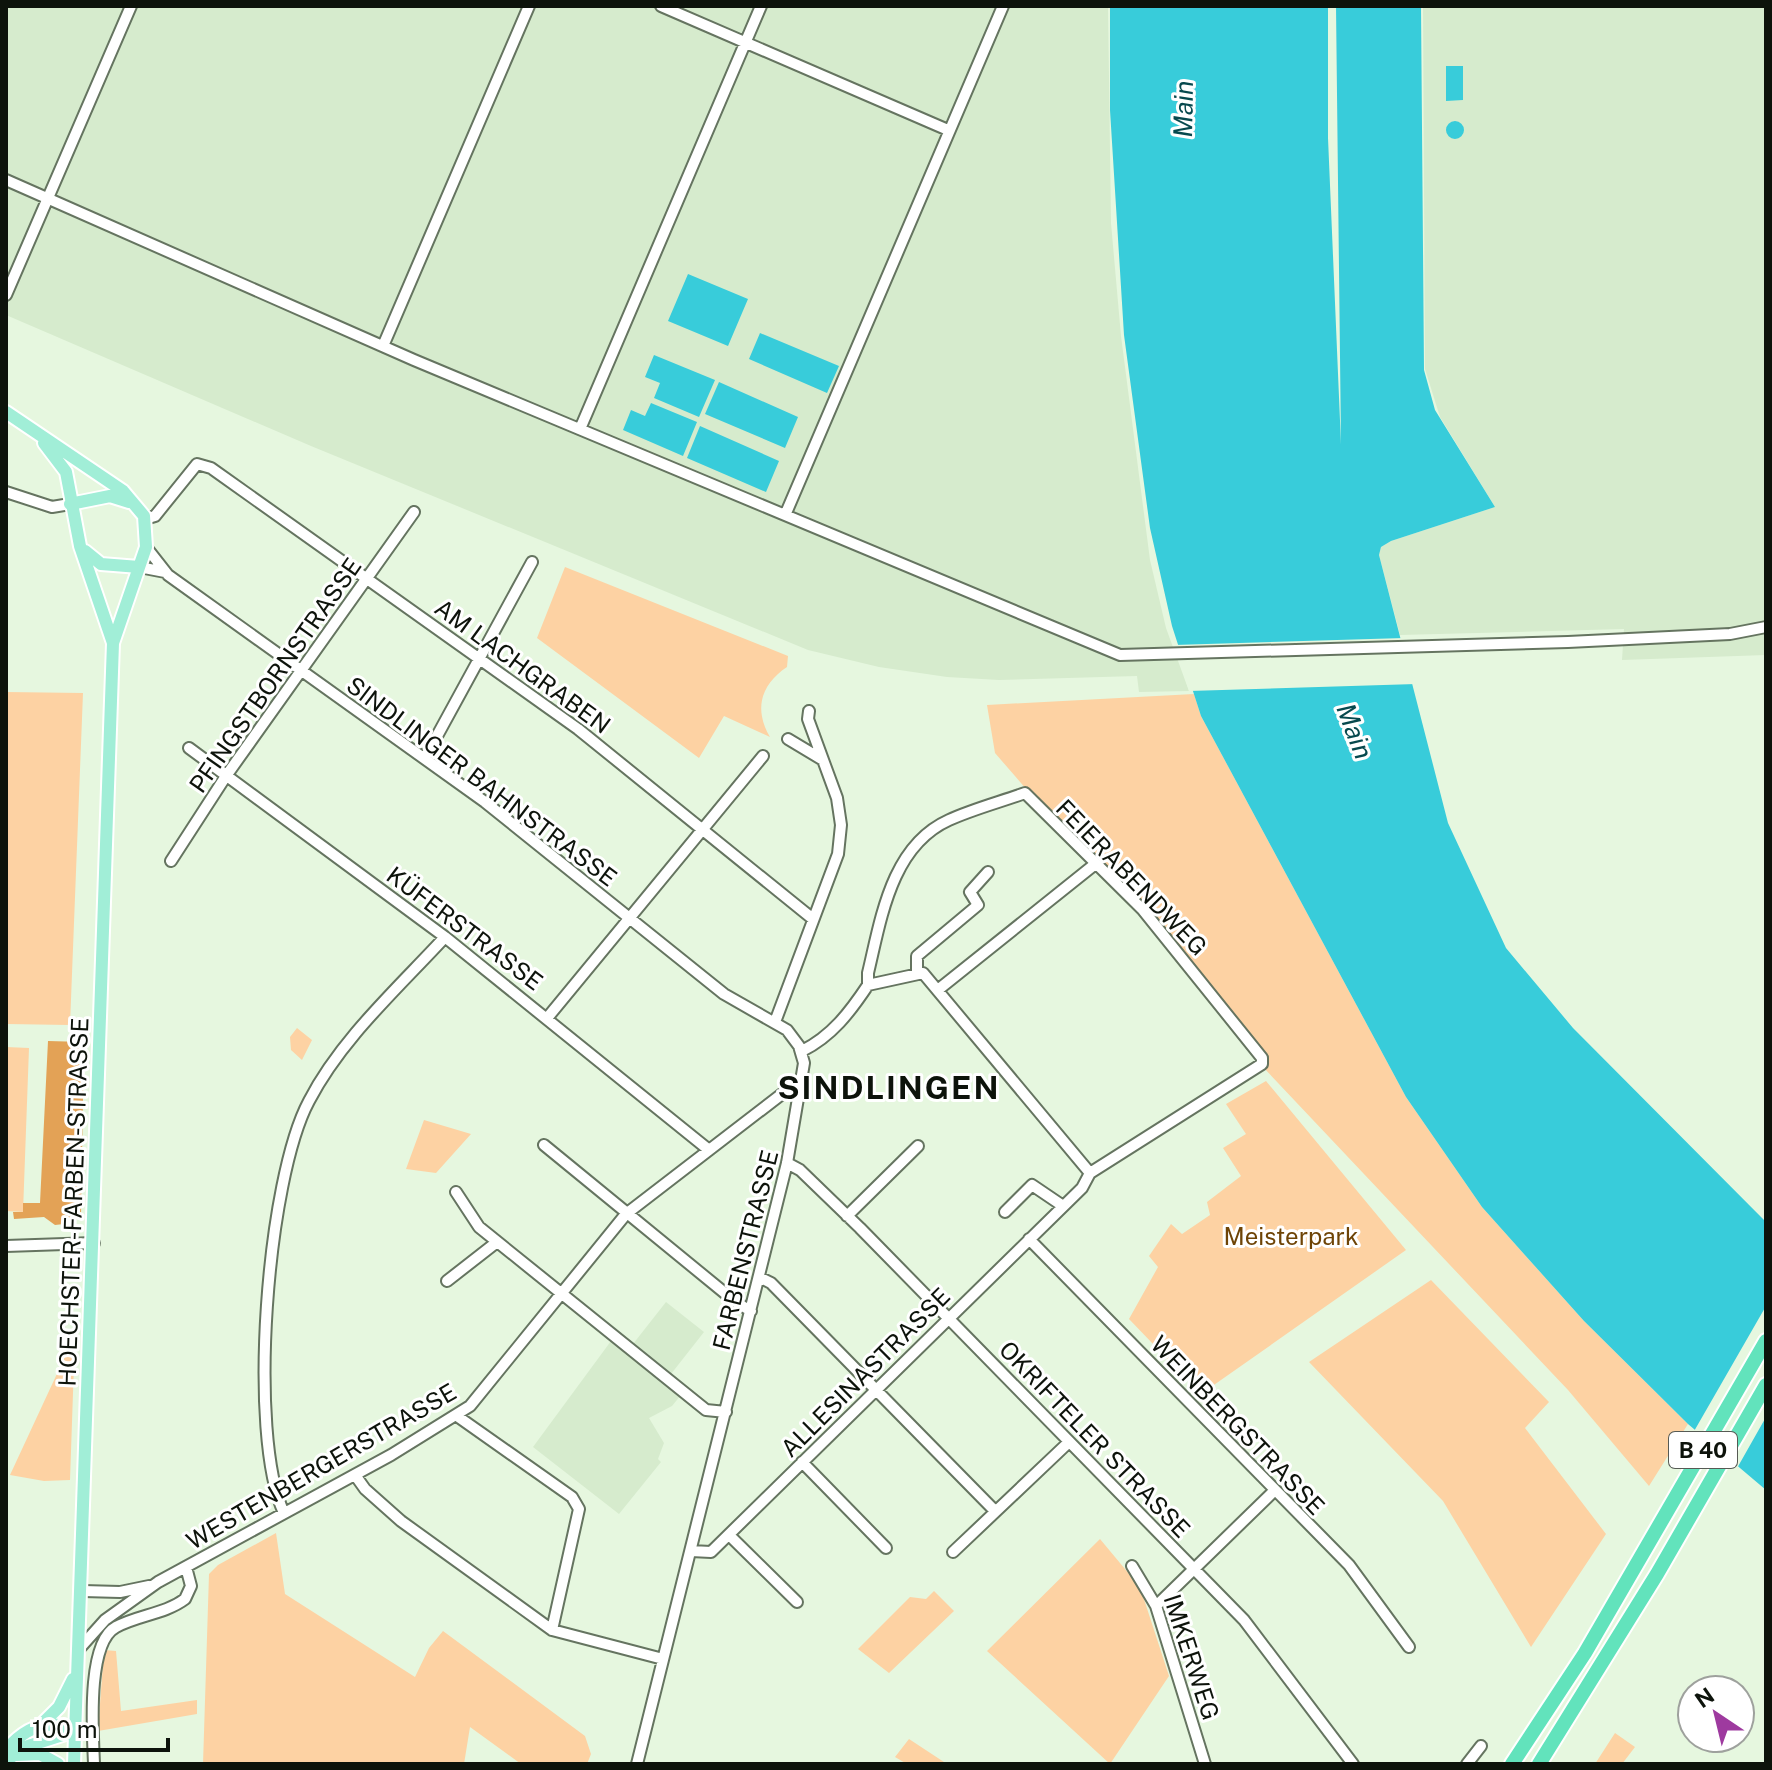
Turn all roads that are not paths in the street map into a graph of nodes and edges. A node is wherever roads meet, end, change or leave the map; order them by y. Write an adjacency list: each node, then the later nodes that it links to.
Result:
1 (131, 6): 9 (street)
2 (529, 6): 11 (street)
3 (661, 6): 6 (street)
4 (761, 6): 6 (street)
5 (1003, 6): 7 (street)
6 (745, 44): 7 (street); 14 (street)
7 (948, 130): 20 (street)
8 (6, 180): 9 (street)
9 (49, 198): 10 (street); 11 (street)
10 (6, 295)
11 (383, 346): 14 (street)
12 (6, 412): 13 (main road, HOECHSTER-FARBEN-STRASSE)
13 (25, 425): 17 (main road, HOECHSTER-FARBEN-STRASSE); 18 (main road, HOECHSTER-FARBEN-STRASSE)
14 (580, 429): 20 (street)
15 (6, 492): 17 (street)
16 (101, 497): 17 (main road); 18 (main road); 22 (main road)
17 (70, 504): 22 (main road, HOECHSTER-FARBEN-STRASSE)
18 (136, 505): 21 (main road, HOECHSTER-FARBEN-STRASSE)
19 (414, 512): 28 (street, PFINGSTBORNSTRASSE)
20 (786, 513): 29 (street)
21 (145, 519): 23 (main road, HOECHSTER-FARBEN-STRASSE); 28 (street, AM LACHGRABEN)
22 (79, 540): 25 (main road); 30 (main road, HOECHSTER-FARBEN-STRASSE)
23 (146, 544): 25 (main road); 26 (main road, HOECHSTER-FARBEN-STRASSE); 27 (street, SINDLINGER BAHNSTRASSE)
24 (532, 562): 31 (street)
25 (116, 566): 26 (main road)
26 (139, 567): 27 (street, SINDLINGER BAHNSTRASSE); 30 (main road, HOECHSTER-FARBEN-STRASSE)
27 (165, 572): 32 (street, SINDLINGER BAHNSTRASSE)
28 (367, 578): 31 (street, AM LACHGRABEN); 32 (street, PFINGSTBORNSTRASSE)
29 (1766, 627)
30 (113, 643): 67 (main road, HOECHSTER-FARBEN-STRASSE)
31 (481, 658): 37 (street); 40 (street, AM LACHGRABEN)
32 (302, 671): 37 (street, SINDLINGER BAHNSTRASSE); 39 (street, PFINGSTBORNSTRASSE)
33 (809, 711): 38 (street)
34 (788, 739): 38 (street)
35 (189, 748): 39 (street, KÜFERSTRASSE)
36 (763, 756): 40 (street)
37 (425, 758): 44 (street, SINDLINGER BAHNSTRASSE)
38 (823, 760): 45 (street)
39 (226, 776): 41 (street, PFINGSTBORNSTRASSE); 46 (street, KÜFERSTRASSE)
40 (702, 829): 44 (street); 45 (street, AM LACHGRABEN)
41 (171, 861)
42 (1094, 865): 48 (street, FEIERABENDWEG); 49 (street); 53 (street, FEIERABENDWEG)
43 (988, 872): 47 (street)
44 (629, 918): 50 (street); 51 (street, SINDLINGER BAHNSTRASSE)
45 (813, 919): 51 (street)
46 (445, 937): 50 (street, KÜFERSTRASSE); 84 (street)
47 (917, 971): 48 (street); 49 (street)
48 (868, 985): 52 (street)
49 (939, 989): 59 (street)
50 (548, 1017): 57 (street, KÜFERSTRASSE)
51 (775, 1022): 52 (street)
52 (802, 1051): 54 (street, FARBENSTRASSE)
53 (1260, 1067): 59 (street, ALLESINASTRASSE)
54 (804, 1077): 57 (street, WESTENBERGERSTRASSE); 58 (street, FARBENSTRASSE)
55 (544, 1145): 63 (street)
56 (918, 1146): 64 (street)
57 (709, 1150): 63 (street, WESTENBERGERSTRASSE)
58 (787, 1163): 64 (street, OKRIFTELER STRASSE); 69 (street, FARBENSTRASSE)
59 (1090, 1173): 61 (street, ALLESINASTRASSE)
60 (456, 1192): 66 (street)
61 (1063, 1206): 62 (street); 65 (street, ALLESINASTRASSE)
62 (1005, 1212)
63 (626, 1214): 71 (street, WESTENBERGERSTRASSE); 72 (street)
64 (847, 1216): 73 (street, OKRIFTELER STRASSE)
65 (1029, 1239): 73 (street, ALLESINASTRASSE); 82 (street, WEINBERGSTRASSE)
66 (497, 1242): 70 (street); 71 (street)
67 (94, 1243): 68 (street); 93 (main road, HOECHSTER-FARBEN-STRASSE)
68 (6, 1246)
69 (759, 1277): 72 (street, FARBENSTRASSE); 76 (street)
70 (447, 1281)
71 (561, 1294): 77 (street); 78 (street, WESTENBERGERSTRASSE)
72 (751, 1311): 77 (street, FARBENSTRASSE)
73 (948, 1318): 76 (street, ALLESINASTRASSE); 79 (street, OKRIFTELER STRASSE)
74 (1766, 1341): 113 (highway, B 40)
75 (1766, 1385): 114 (highway, B 40)
76 (876, 1390): 80 (street, ALLESINASTRASSE); 83 (street)
77 (726, 1412): 87 (street, FARBENSTRASSE)
78 (457, 1416): 81 (street, WESTENBERGERSTRASSE); 96 (street)
79 (1069, 1442): 83 (street); 91 (street, OKRIFTELER STRASSE)
80 (802, 1462): 85 (street, ALLESINASTRASSE); 86 (street)
81 (355, 1475): 84 (street, WESTENBERGERSTRASSE); 96 (street)
82 (1274, 1491): 91 (street); 97 (street, WEINBERGSTRASSE)
83 (995, 1511): 88 (street)
84 (284, 1513): 90 (street, WESTENBERGERSTRASSE)
85 (729, 1535): 87 (street, ALLESINASTRASSE); 94 (street)
86 (886, 1548)
87 (691, 1551): 99 (street, FARBENSTRASSE)
88 (953, 1552)
89 (1132, 1566): 95 (street, IMKERWEG)
90 (186, 1567): 92 (street, WESTENBERGERSTRASSE); 108 (street)
91 (1194, 1570): 95 (street); 111 (street, OKRIFTELER STRASSE)
92 (158, 1582): 93 (street, WESTENBERGERSTRASSE); 98 (street, WESTENBERGERSTRASSE)
93 (83, 1591): 98 (main road, HOECHSTER-FARBEN-STRASSE)
94 (797, 1602)
95 (1156, 1606): 110 (street, IMKERWEG)
96 (552, 1630): 99 (street)
97 (1409, 1647)
98 (79, 1649): 100 (main road, HOECHSTER-FARBEN-STRASSE)
99 (663, 1659): 109 (street, FARBENSTRASSE)
100 (78, 1669): 101 (main road); 102 (main road, HOECHSTER-FARBEN-STRASSE)
101 (41, 1725): 102 (main road); 104 (main road)
102 (72, 1730): 105 (main road); 106 (main road, HOECHSTER-FARBEN-STRASSE)
103 (1481, 1746): 112 (street)
104 (6, 1750)
105 (6, 1761): 107 (main road)
106 (74, 1763)
107 (58, 1764)
108 (94, 1764)
109 (637, 1764)
110 (1205, 1764)
111 (1353, 1764)
112 (1467, 1764)
113 (1512, 1764)
114 (1539, 1764)

